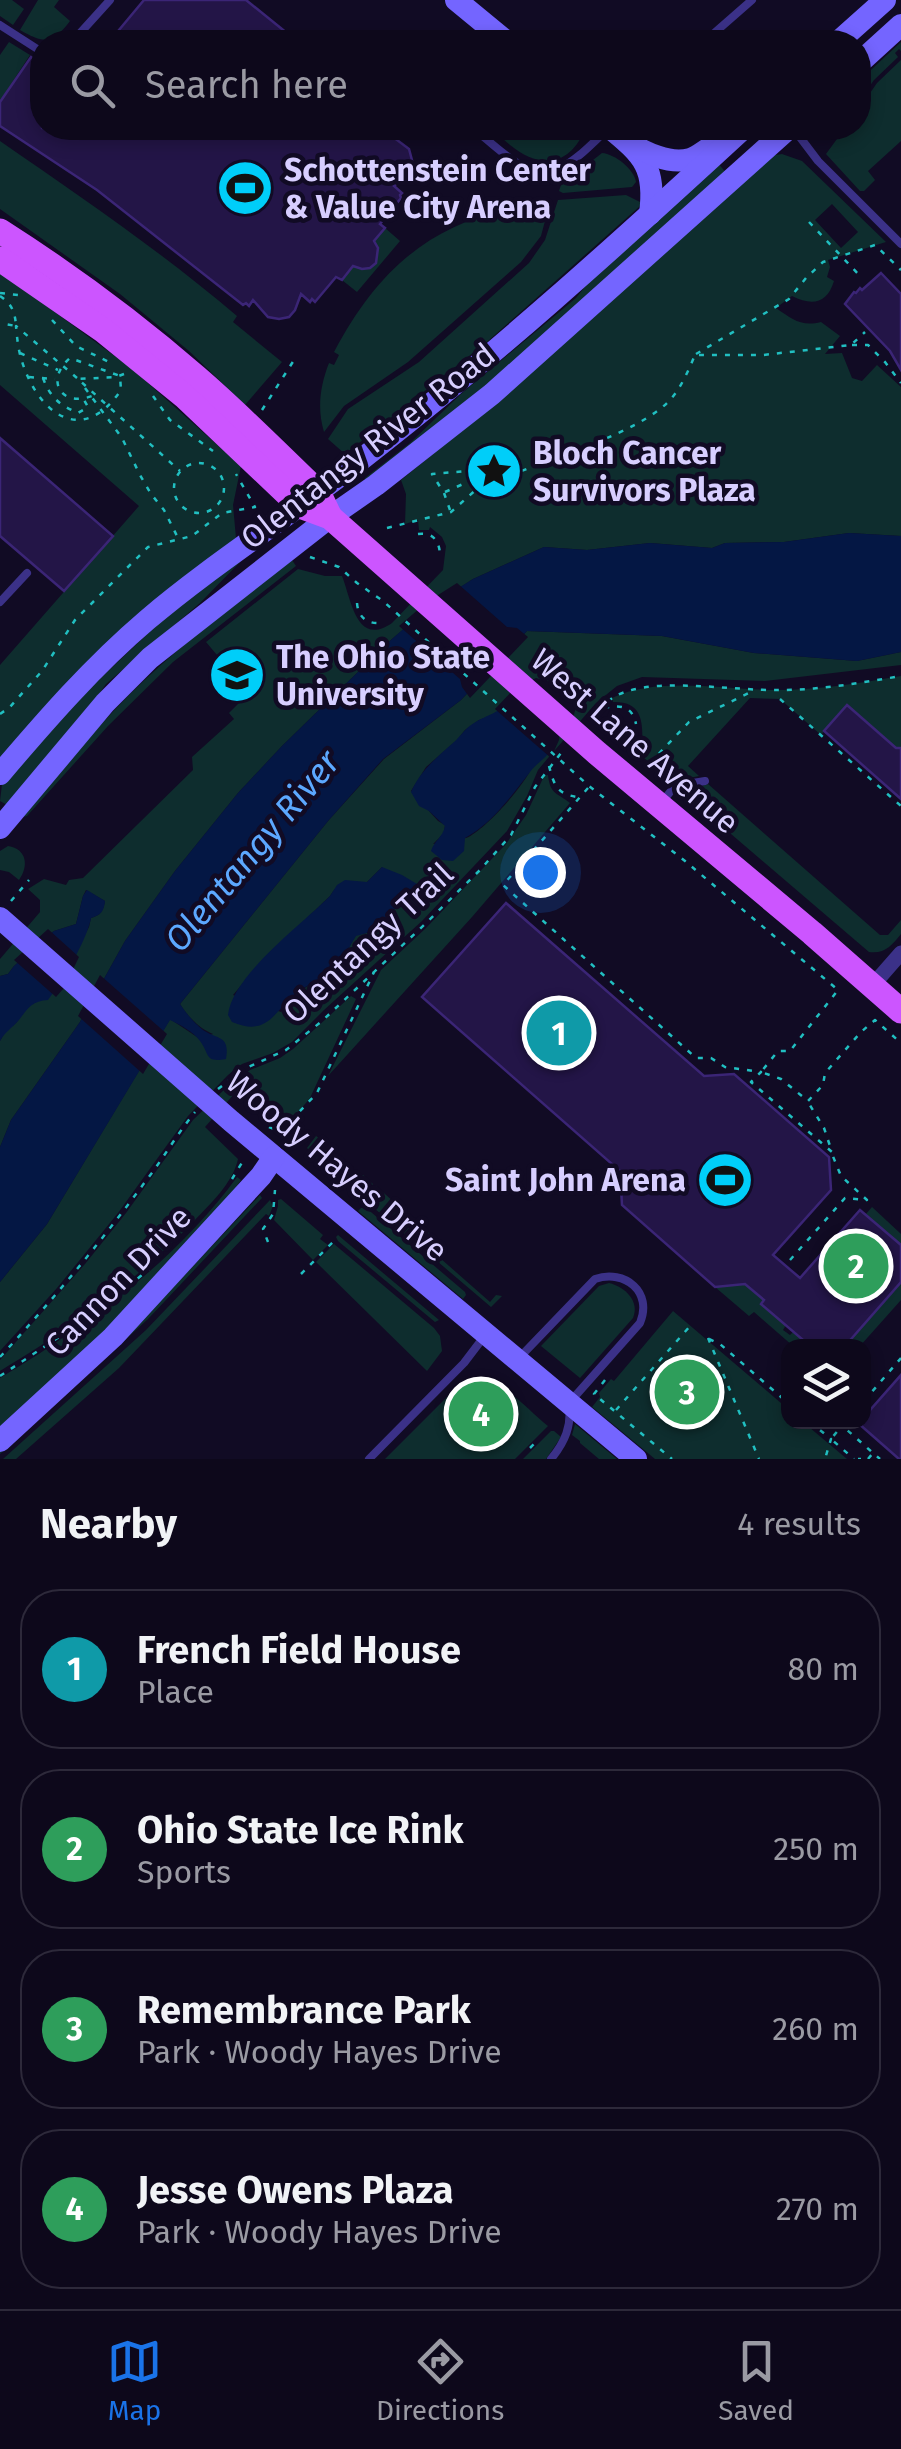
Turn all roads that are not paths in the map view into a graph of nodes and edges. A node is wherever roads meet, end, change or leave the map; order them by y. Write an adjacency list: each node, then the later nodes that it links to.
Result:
1 (110, 0): 7 (lane)
2 (456, 0): 8 (main road)
3 (885, 0): 10 (main road)
4 (746, 2): 9 (lane)
5 (0, 25): 11 (lane)
6 (901, 25): 12 (main road)
7 (83, 30)
8 (492, 30)
9 (717, 30)
10 (851, 30)
11 (30, 44)
12 (871, 52)
13 (488, 140): 14 (lane)
14 (603, 140)
15 (623, 140): 21 (main road)
16 (627, 140): 17 (main road)
17 (723, 140)
18 (730, 140): 21 (main road, Olentangy River Road)
19 (778, 140): 26 (main road, Olentangy River Road)
20 (801, 140): 23 (lane)
21 (650, 214): 25 (main road, Olentangy River Road)
22 (0, 231): 25 (main road, West Lane Avenue)
23 (901, 244)
24 (0, 259): 25 (main road, West Lane Avenue)
25 (309, 499): 26 (main road, West Lane Avenue); 29 (main road, Olentangy River Road)
26 (330, 517): 31 (main road, West Lane Avenue); 32 (main road, Olentangy River Road)
27 (26, 573): 28 (lane)
28 (0, 602)
29 (0, 774)
30 (705, 781): 31 (lane)
31 (659, 806): 35 (main road, West Lane Avenue)
32 (0, 828)
33 (7, 915): 37 (main road, Woody Hayes Drive)
34 (901, 953): 35 (street)
35 (872, 986): 36 (main road, West Lane Avenue)
36 (901, 1011)
37 (274, 1157): 38 (main road, Woody Hayes Drive); 41 (main road, Cannon Drive)
38 (486, 1334): 39 (main road, Woody Hayes Drive); 42 (lane)
39 (517, 1360): 40 (main road, Woody Hayes Drive); 40 (lane)
40 (569, 1403): 43 (lane); 44 (main road, Woody Hayes Drive)
41 (0, 1441)
42 (369, 1459)
43 (551, 1459)
44 (636, 1459)

